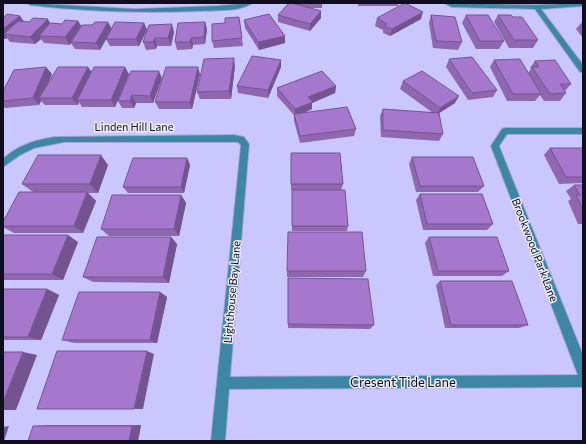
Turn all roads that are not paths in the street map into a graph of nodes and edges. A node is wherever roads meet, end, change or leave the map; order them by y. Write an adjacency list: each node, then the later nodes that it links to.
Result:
1 (30, 3): 2 (street)
2 (248, 3)
3 (447, 3): 5 (street)
4 (583, 4): 5 (street)
5 (537, 7): 6 (street)
6 (583, 70)
7 (583, 130): 10 (street, Brookwood Park Lane)
8 (246, 144): 9 (street, Linden Hill Lane); 12 (street, Lighthouse Bay Lane)
9 (3, 164)
10 (583, 371)
11 (583, 381): 12 (street, Cresent Tide Lane)
12 (224, 383): 13 (street, Lighthouse Bay Lane)
13 (218, 441)

